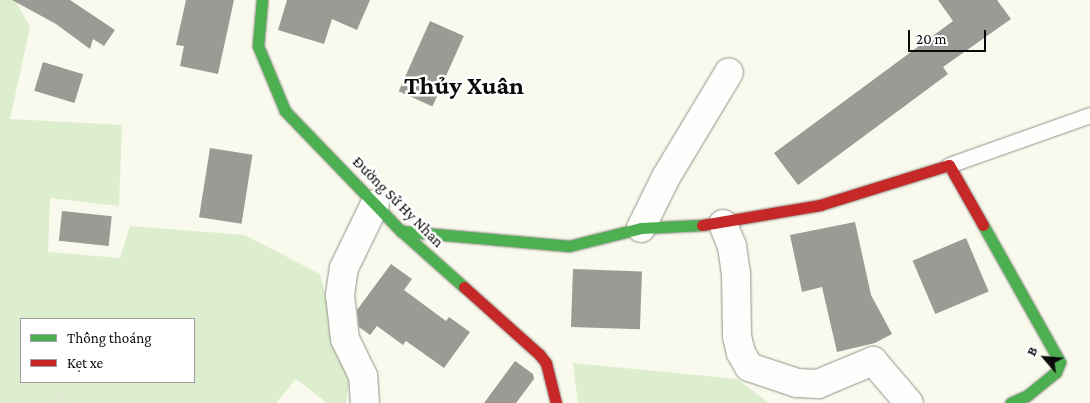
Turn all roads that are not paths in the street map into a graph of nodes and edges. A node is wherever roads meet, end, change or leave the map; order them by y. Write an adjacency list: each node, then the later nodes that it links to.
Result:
1 (262, 0): 5 (street, Đường Sử Hy Nhan)
2 (729, 72): 7 (street)
3 (1090, 115): 4 (lane)
4 (949, 165): 6 (street); 9 (street)
5 (375, 204): 8 (street, Đường Sử Hy Nhan); 10 (street)
6 (723, 224): 7 (street); 12 (street)
7 (641, 228): 8 (street)
8 (401, 231): 11 (street, Đường Sử Hy Nhan)
9 (1023, 401)
10 (365, 403)
11 (556, 403)
12 (908, 403)

